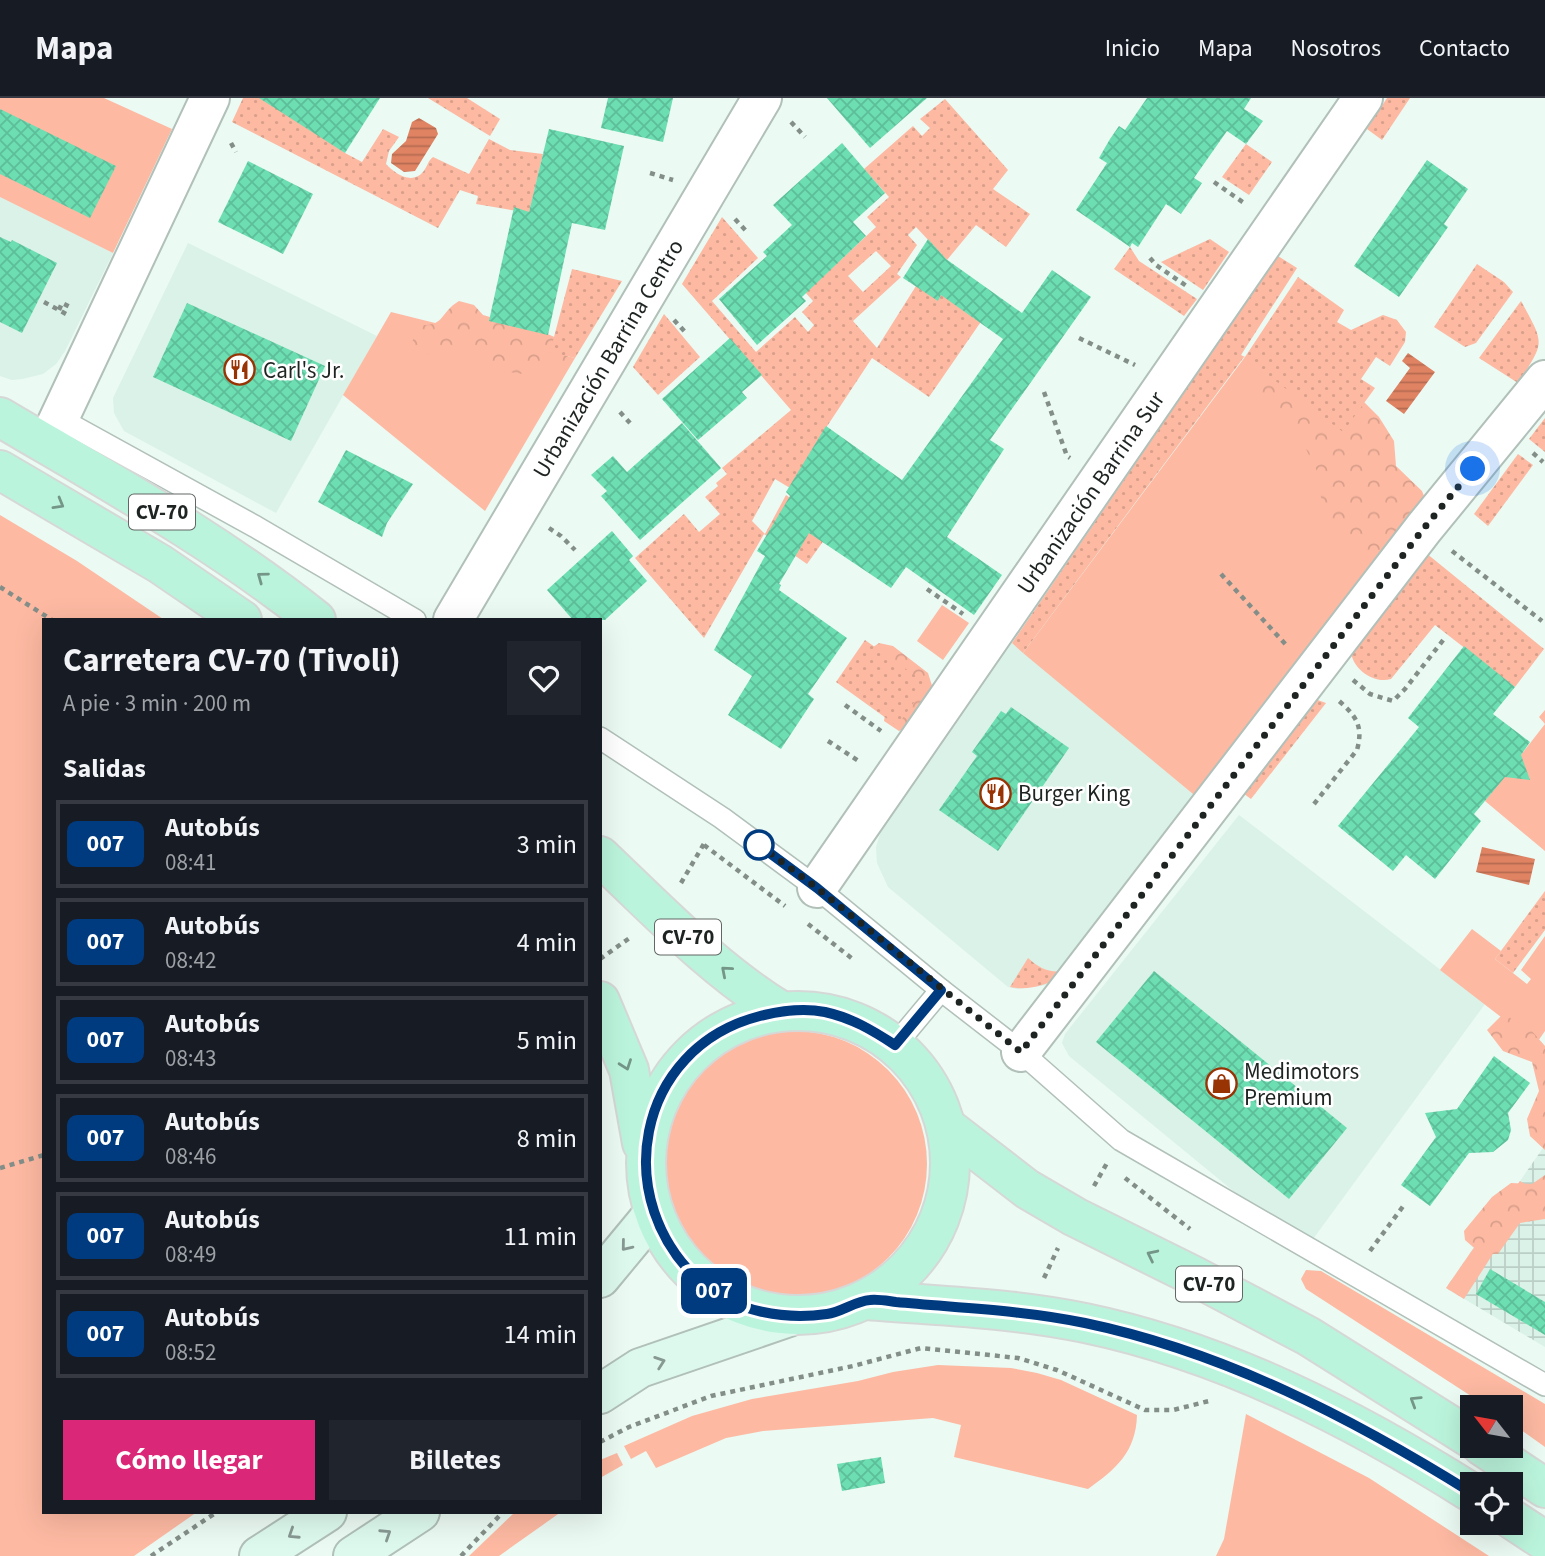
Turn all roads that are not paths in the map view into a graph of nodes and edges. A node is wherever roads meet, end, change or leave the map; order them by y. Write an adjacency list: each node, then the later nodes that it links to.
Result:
1 (210, 98): 6 (street)
2 (762, 98): 11 (street, Urbanización Barrina Centro)
3 (1363, 98): 14 (street, Urbanización Barrina Sur)
4 (1545, 380): 19 (street)
5 (0, 417): 6 (main road, CV-70)
6 (54, 432): 9 (main road, CV-70, one-way to 6); 10 (lane)
7 (0, 470): 8 (main road, CV-70, one-way to 8)
8 (239, 618)
9 (314, 618)
10 (412, 618)
11 (454, 618)
12 (602, 739): 14 (lane)
13 (602, 858): 17 (main road, CV-70, one-way to 13)
14 (817, 888): 15 (lane)
15 (941, 990): 18 (lane); 19 (lane)
16 (602, 1006): 21 (main road, CV-70, one-way to 21)
17 (781, 1011): 18 (main road, CV-70); 21 (main road, CV-70)
18 (895, 1045): 20 (main road, CV-70)
19 (1021, 1052): 26 (lane)
20 (948, 1128): 24 (main road, CV-70); 28 (main road, CV-70, one-way to 20)
21 (645, 1155): 22 (main road, CV-70)
22 (653, 1213): 23 (main road, one-way to 23); 25 (main road, CV-70)
23 (602, 1277)
24 (868, 1300): 25 (main road, CV-70); 30 (main road, CV-70)
25 (789, 1317): 27 (main road, one-way to 25)
26 (1545, 1385)
27 (602, 1393)
28 (1460, 1431)
29 (1500, 1458): 31 (main road)
30 (1460, 1486)
31 (1545, 1488)
32 (324, 1514): 36 (main road, one-way to 36)
33 (417, 1514): 37 (main road, one-way to 33)
34 (1523, 1527): 35 (main road)
35 (1545, 1541)
36 (260, 1556)
37 (353, 1556)

